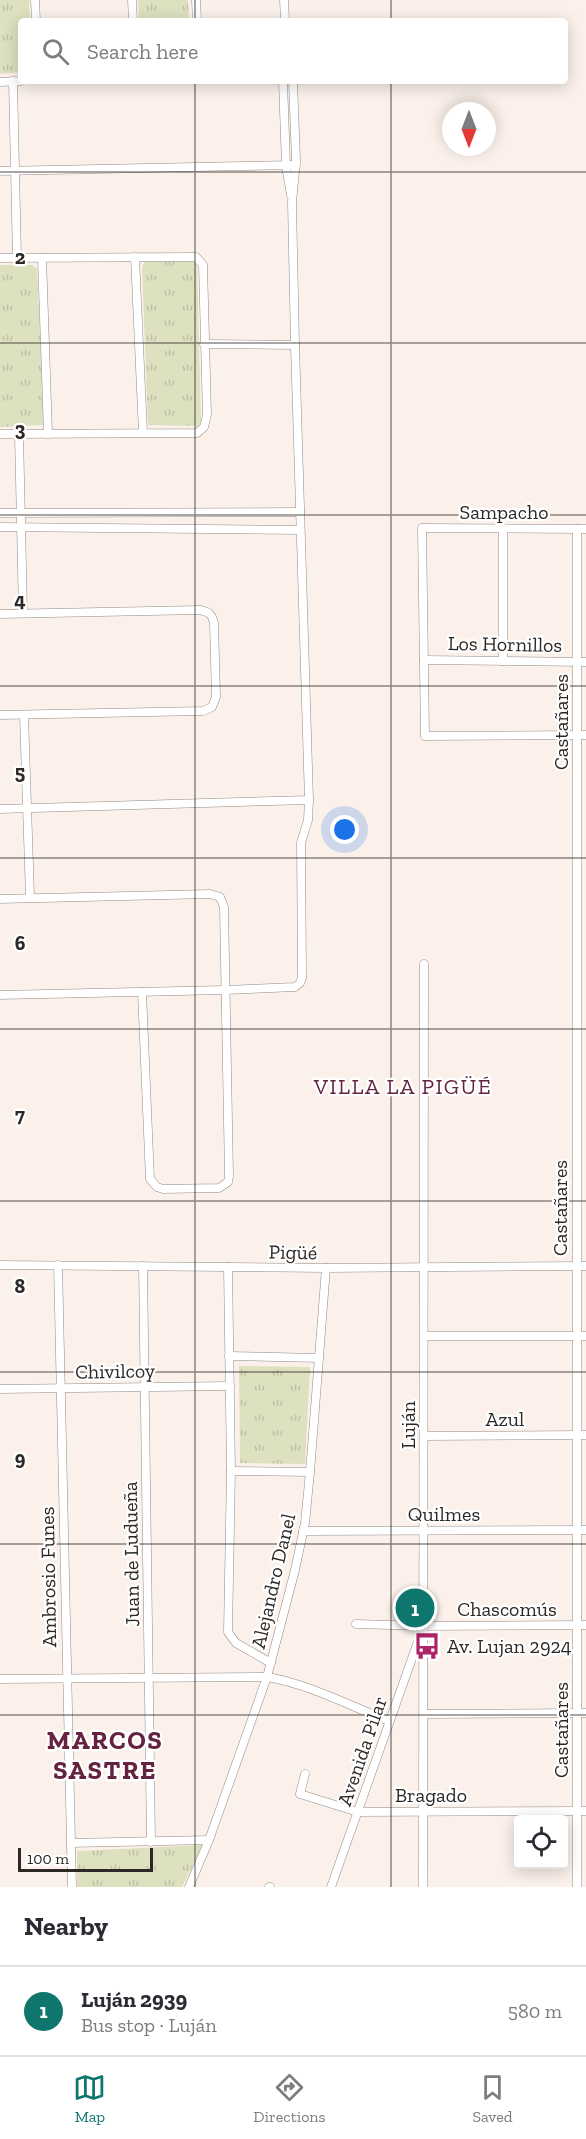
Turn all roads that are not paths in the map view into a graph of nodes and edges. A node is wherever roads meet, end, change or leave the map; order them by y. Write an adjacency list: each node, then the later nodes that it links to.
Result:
1 (35, 0): 5 (street)
2 (132, 0): 6 (street)
3 (196, 0): 7 (street)
4 (284, 0): 8 (street)
5 (36, 18)
6 (133, 18)
7 (197, 18)
8 (285, 18)
9 (17, 81): 10 (street); 16 (street)
10 (0, 82)
11 (284, 84): 14 (street)
12 (293, 84): 13 (street)
13 (296, 165): 14 (street); 17 (street)
14 (286, 166): 16 (street); 17 (street)
15 (0, 171): 16 (street)
16 (14, 171): 18 (street)
17 (292, 202): 23 (street)
18 (16, 257): 20 (street); 21 (street)
19 (135, 257): 21 (street); 22 (street); 24 (street)
20 (0, 258)
21 (42, 258): 27 (street)
22 (204, 344): 23 (street); 24 (street)
23 (295, 345): 28 (street)
24 (143, 433): 27 (street)
25 (0, 434): 26 (street)
26 (19, 434): 27 (street); 30 (street)
27 (48, 434)
28 (300, 512): 30 (street); 35 (street)
29 (0, 513): 30 (street)
30 (21, 513): 32 (street)
31 (0, 527): 32 (street)
32 (22, 527): 35 (street); 37 (street)
33 (503, 528): 34 (street, Sampacho); 38 (street, Sampacho); 39 (street)
34 (582, 529): 40 (street, Castañares)
35 (300, 530): 44 (street)
36 (0, 614): 37 (street)
37 (24, 614): 42 (street)
38 (424, 660): 39 (street, Los Hornillos); 43 (street)
39 (502, 661): 40 (street, Los Hornillos)
40 (582, 662): 43 (street, Castañares)
41 (0, 715): 42 (street)
42 (24, 715): 46 (street)
43 (582, 735): 56 (street, Castañares)
44 (309, 800): 46 (street); 50 (street)
45 (0, 808): 46 (street)
46 (28, 808): 47 (street)
47 (30, 897): 48 (street); 50 (street)
48 (0, 899)
49 (424, 964): 59 (street, Luján)
50 (225, 990): 51 (street); 51 (street)
51 (142, 992): 52 (street)
52 (0, 995)
53 (0, 1265): 54 (street, Pigüé)
54 (58, 1265): 55 (street, Pigüé); 68 (street, Ambrosio Funes)
55 (143, 1266): 58 (street, Pigüé); 67 (street, Juan de Ludueña)
56 (577, 1266): 57 (street, Pigüé); 59 (street, Pigüé); 62 (street, Castañares)
57 (586, 1266)
58 (228, 1267): 60 (street, Pigüé); 64 (street)
59 (423, 1267): 60 (street, Pigüé); 61 (street, Luján)
60 (326, 1268): 65 (street, Alejandro Danel)
61 (424, 1336): 62 (street); 72 (street, Luján)
62 (577, 1336): 63 (street); 70 (street, Castañares)
63 (586, 1336)
64 (230, 1356): 65 (street); 66 (street)
65 (319, 1358): 74 (street, Alejandro Danel)
66 (230, 1386): 67 (street, Chivilcoy); 73 (street)
67 (145, 1387): 68 (street, Chivilcoy); 85 (street, Juan de Ludueña)
68 (61, 1388): 69 (street, Chivilcoy); 87 (street, Ambrosio Funes)
69 (0, 1389)
70 (577, 1435): 71 (street, Azul); 72 (street, Azul); 76 (street, Castañares)
71 (586, 1435)
72 (425, 1436): 75 (street, Luján)
73 (231, 1471): 74 (street); 83 (street)
74 (310, 1472): 78 (street, Alejandro Danel)
75 (424, 1530): 76 (street, Quilmes); 78 (street, Quilmes); 82 (street, Luján)
76 (577, 1530): 77 (street, Quilmes); 80 (street, Castañares)
77 (586, 1530)
78 (303, 1531): 83 (street, Alejandro Danel)
79 (356, 1624): 82 (street, Chascomús)
80 (577, 1625): 81 (street, Chascomús); 82 (street, Chascomús); 88 (street, Castañares)
81 (586, 1625)
82 (424, 1626): 89 (street, Luján); 90 (street, Avenida Pilar)
83 (271, 1663): 84 (street, Alejandro Danel)
84 (267, 1677): 85 (street); 90 (street); 95 (street, Alejandro Danel)
85 (149, 1678): 87 (street); 96 (street, Juan de Ludueña)
86 (0, 1679): 87 (street)
87 (67, 1679): 97 (street, Ambrosio Funes)
88 (582, 1713): 89 (street); 92 (street, Castañares)
89 (424, 1714): 94 (street, Luján)
90 (389, 1721): 93 (street, Avenida Pilar)
91 (305, 1774): 93 (street, Bragado)
92 (582, 1811): 94 (street, Bragado); 102 (street, Castañares)
93 (358, 1812): 94 (street, Bragado); 100 (street, Avenida Pilar)
94 (424, 1812): 101 (street, Luján)
95 (209, 1840): 96 (street); 99 (street, Alejandro Danel)
96 (151, 1842): 97 (street)
97 (71, 1843): 98 (street, Ambrosio Funes)
98 (72, 1887)
99 (189, 1887)
100 (331, 1887)
101 (423, 1887)
102 (577, 1887)

